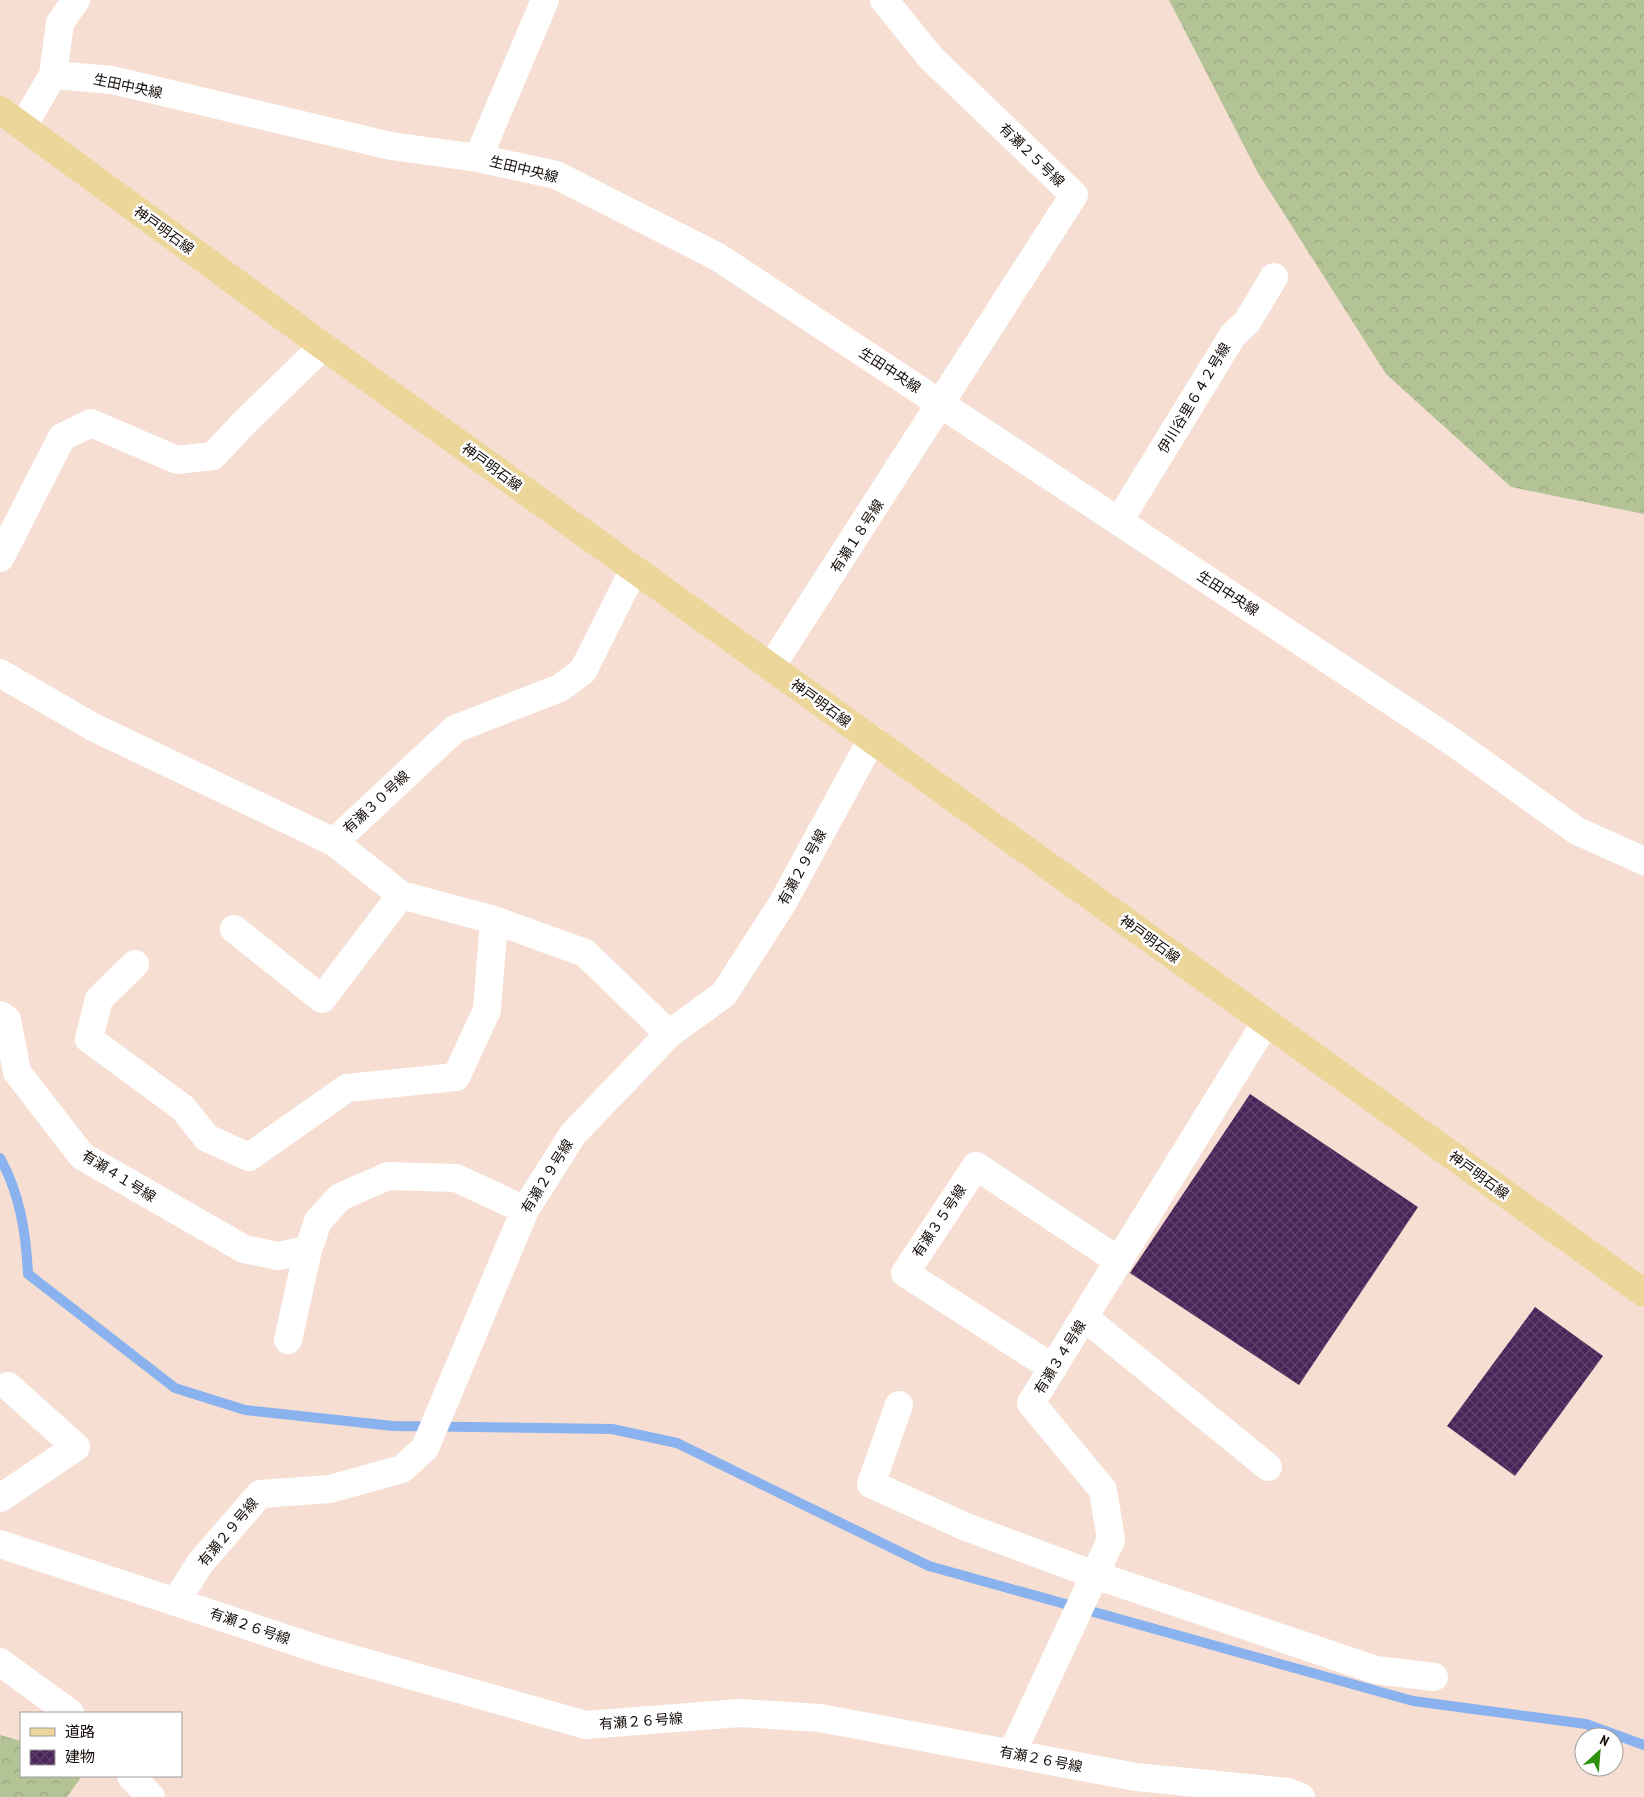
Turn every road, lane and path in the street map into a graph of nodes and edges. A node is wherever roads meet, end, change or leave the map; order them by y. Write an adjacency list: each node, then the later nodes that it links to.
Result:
1 (76, 0): 4 (street)
2 (546, 0): 7 (street)
3 (884, 0): 10 (street, 有瀬２５号線)
4 (53, 74): 6 (street); 7 (street, 生田中央線)
5 (0, 110): 6 (main road, 神戸明石線)
6 (24, 126): 9 (main road, 神戸明石線)
7 (478, 158): 10 (street, 生田中央線)
8 (1274, 277): 11 (street, 伊川谷里６４２号線)
9 (323, 346): 12 (street); 13 (main road, 神戸明石線)
10 (942, 404): 11 (street, 生田中央線); 14 (street, 有瀬１８号線)
11 (1119, 522): 18 (street, 生田中央線)
12 (0, 558)
13 (634, 569): 14 (main road, 神戸明石線); 17 (street, 有瀬３０号線)
14 (771, 667): 16 (main road, 神戸明石線)
15 (0, 673): 17 (street)
16 (872, 739): 24 (main road, 神戸明石線); 25 (street, 有瀬２９号線)
17 (334, 842): 19 (street, 有瀬３０号線)
18 (1644, 861)
19 (401, 895): 20 (street, 有瀬３０号線); 21 (street)
20 (494, 920): 22 (street); 25 (street, 有瀬３０号線)
21 (234, 928)
22 (135, 964)
23 (0, 1015): 27 (street, 有瀬４１号線)
24 (1266, 1022): 28 (street, 有瀬３４号線); 29 (main road, 神戸明石線)
25 (669, 1034): 26 (street, 有瀬２９号線)
26 (525, 1210): 27 (street); 39 (street, 有瀬２９号線)
27 (308, 1250): 31 (street)
28 (1119, 1261): 30 (street, 有瀬３４号線); 32 (street, 有瀬３５号線)
29 (1644, 1293)
30 (1084, 1317): 32 (street, 有瀬３４号線); 35 (street)
31 (288, 1340)
32 (1053, 1368): 38 (street, 有瀬３４号線)
33 (8, 1386): 36 (street)
34 (899, 1405): 38 (street)
35 (1268, 1467)
36 (0, 1498)
37 (0, 1544): 39 (street, 有瀬２６号線)
38 (1092, 1581): 41 (street); 43 (street, 有瀬３４号線)
39 (176, 1601): 43 (street, 有瀬２６号線)
40 (0, 1662): 42 (street)
41 (1434, 1677)
42 (69, 1712)
43 (1012, 1754): 46 (street, 有瀬２６号線)
44 (131, 1777): 45 (street)
45 (151, 1797)
46 (1301, 1797)

